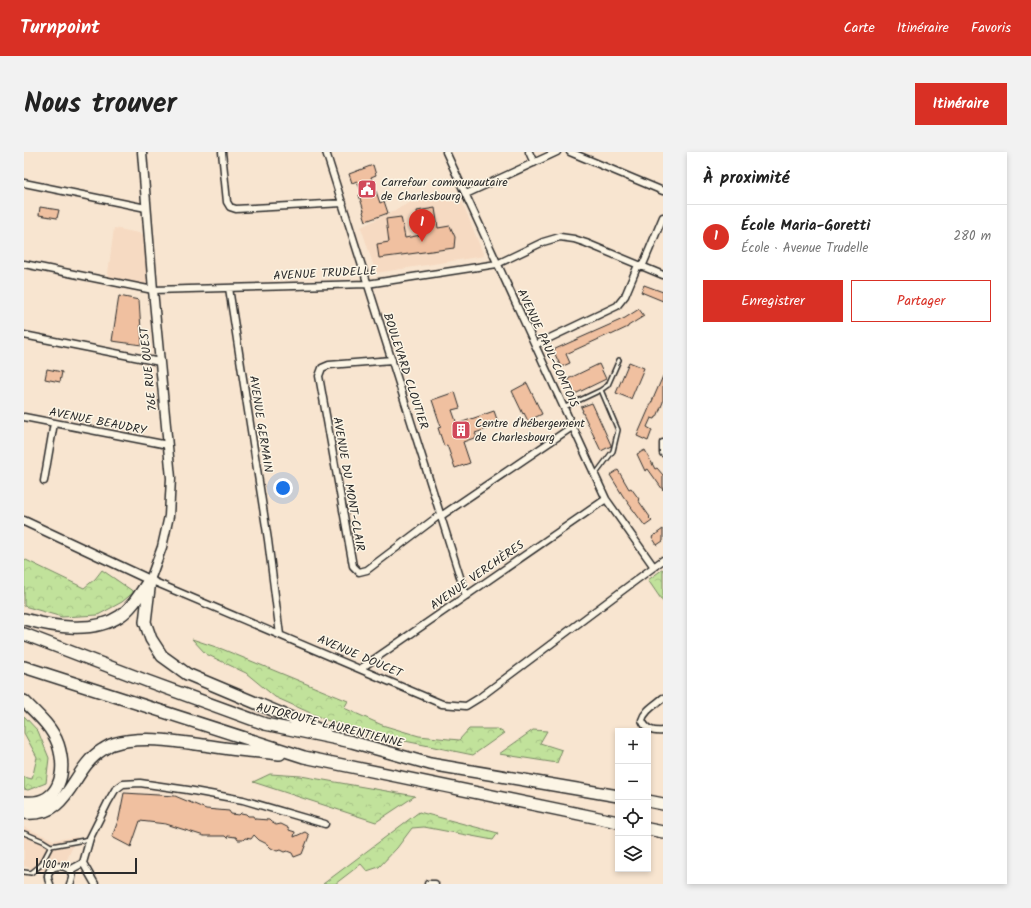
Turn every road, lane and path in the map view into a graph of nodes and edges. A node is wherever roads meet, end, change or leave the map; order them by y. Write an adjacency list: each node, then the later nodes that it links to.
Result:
1 (142, 152): 13 (street, 76E RUE OUEST)
2 (222, 152): 12 (street)
3 (326, 152): 12 (street, BOULEVARD CLOUTIER)
4 (446, 152): 11 (street, AVENUE PAUL-COMTOIS)
5 (529, 152): 8 (street)
6 (557, 152): 8 (street)
7 (570, 152): 10 (street)
8 (534, 163): 11 (street)
9 (24, 183): 13 (street)
10 (663, 190)
11 (466, 194): 16 (street, AVENUE PAUL-COMTOIS)
12 (343, 203): 19 (street, BOULEVARD CLOUTIER)
13 (146, 208): 21 (street, 76E RUE OUEST)
14 (663, 217): 17 (street)
15 (24, 264): 21 (street, AVENUE TRUDELLE)
16 (497, 264): 17 (street, AVENUE TRUDELLE); 19 (street, AVENUE TRUDELLE); 23 (street, AVENUE PAUL-COMTOIS)
17 (640, 266): 18 (street, AVENUE TRUDELLE); 23 (street)
18 (663, 275)
19 (367, 284): 20 (street, AVENUE TRUDELLE); 24 (street, BOULEVARD CLOUTIER)
20 (230, 288): 21 (street, AVENUE TRUDELLE); 46 (street, AVENUE GERMAIN)
21 (153, 290): 26 (street, 76E RUE OUEST)
22 (24, 335): 26 (street)
23 (535, 345): 28 (street, AVENUE PAUL-COMTOIS)
24 (392, 360): 38 (street, BOULEVARD CLOUTIER); 38 (street, AVENUE DU MONT-CLAIR)
25 (619, 360): 27 (lane)
26 (160, 362): 33 (street, 76E RUE OUEST)
27 (601, 390): 28 (lane); 35 (lane)
28 (563, 408): 31 (street, AVENUE PAUL-COMTOIS)
29 (24, 417): 30 (street, AVENUE BEAUDRY)
30 (54, 423): 33 (street, AVENUE BEAUDRY); 36 (street)
31 (572, 427): 35 (street, AVENUE PAUL-COMTOIS); 38 (street, AVENUE DU MONT-CLAIR)
32 (663, 443): 34 (street)
33 (168, 445): 42 (street, 76E RUE OUEST)
34 (663, 453)
35 (595, 475): 37 (street, AVENUE PAUL-COMTOIS)
36 (44, 481)
37 (606, 499): 41 (street, AVENUE PAUL-COMTOIS); 43 (street, AVENUE VERCHÈRES)
38 (441, 515): 43 (street, BOULEVARD CLOUTIER)
39 (24, 521): 42 (street, AVENUE DOUCET)
40 (663, 560): 41 (street, AVENUE DOUCET)
41 (654, 567): 48 (street, AVENUE DOUCET)
42 (150, 580): 44 (highway); 46 (street, AVENUE DOUCET); 52 (highway)
43 (466, 596): 48 (street, AVENUE VERCHÈRES)
44 (24, 619)
45 (24, 634): 52 (highway, AUTOROUTE LAURENTIENNE)
46 (280, 635): 48 (street, AVENUE DOUCET)
47 (24, 667): 53 (highway)
48 (360, 669)
49 (663, 698): 51 (street)
50 (24, 701): 55 (highway)
51 (663, 731)
52 (352, 742): 54 (highway, AUTOROUTE LAURENTIENNE)
53 (304, 757): 58 (highway); 59 (highway)
54 (615, 795)
55 (24, 802)
56 (651, 802): 57 (highway)
57 (663, 804)
58 (24, 813)
59 (615, 821)
60 (325, 824): 64 (street)
61 (651, 830): 62 (highway)
62 (663, 832)
63 (24, 833): 65 (lane)
64 (90, 838): 65 (lane); 66 (street)
65 (51, 846): 68 (lane)
66 (83, 863): 67 (street); 71 (street)
67 (70, 870): 69 (street); 70 (street)
68 (24, 872)
69 (50, 884)
70 (70, 884)
71 (95, 884)
72 (428, 884): 73 (street)
73 (435, 884)

